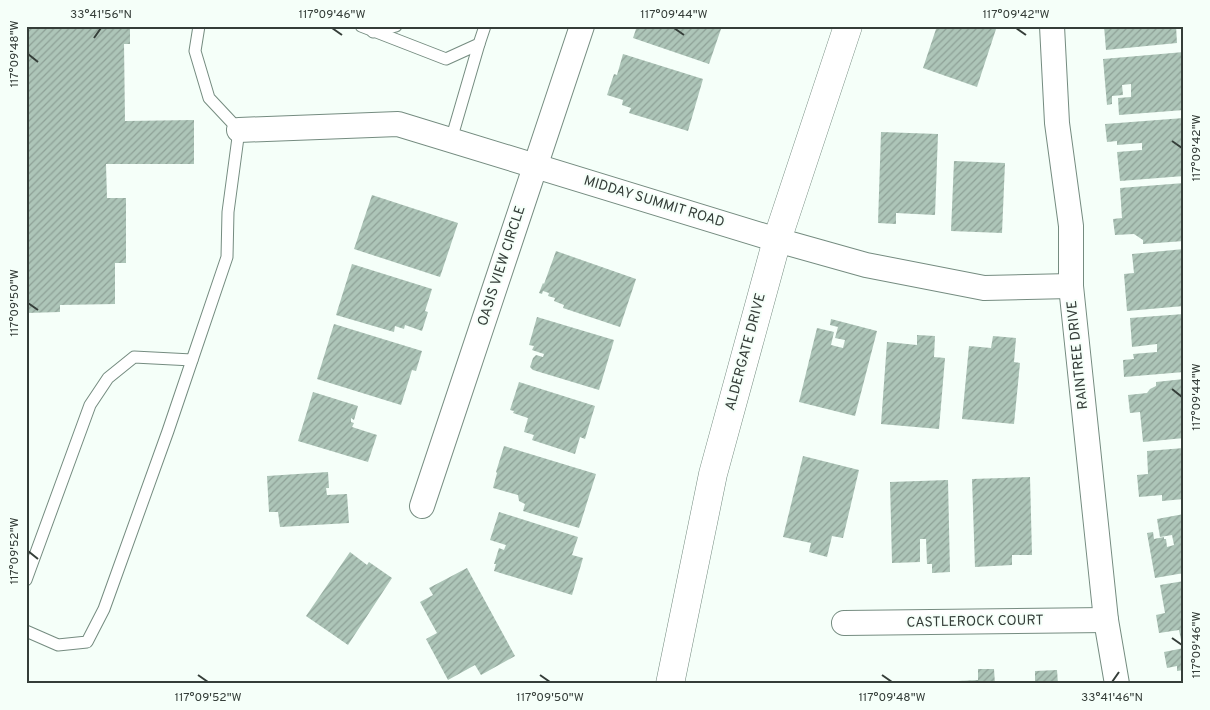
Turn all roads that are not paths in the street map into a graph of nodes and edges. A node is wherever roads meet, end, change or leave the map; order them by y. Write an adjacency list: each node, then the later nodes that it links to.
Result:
1 (199, 26): 10 (lane)
2 (361, 26): 8 (lane)
3 (396, 26): 8 (lane)
4 (485, 26): 9 (lane)
5 (582, 26): 12 (street, OASIS VIEW CIRCLE)
6 (848, 26): 13 (street, ALDERGATE DRIVE)
7 (1052, 26): 14 (street, RAINTREE DRIVE)
8 (374, 32): 9 (lane)
9 (479, 44): 11 (lane)
10 (239, 130): 11 (street, MIDDAY SUMMIT ROAD); 15 (lane)
11 (451, 140): 12 (street, MIDDAY SUMMIT ROAD)
12 (535, 166): 13 (street, MIDDAY SUMMIT ROAD); 16 (street, OASIS VIEW CIRCLE)
13 (777, 240): 14 (street, MIDDAY SUMMIT ROAD); 21 (street, ALDERGATE DRIVE)
14 (1071, 286): 18 (street, RAINTREE DRIVE)
15 (192, 360): 17 (lane); 20 (lane)
16 (422, 506)
17 (26, 580)
18 (1106, 620): 19 (street, CASTLEROCK COURT); 22 (street, RAINTREE DRIVE)
19 (844, 623)
20 (26, 631)
21 (670, 684)
22 (1117, 684)

